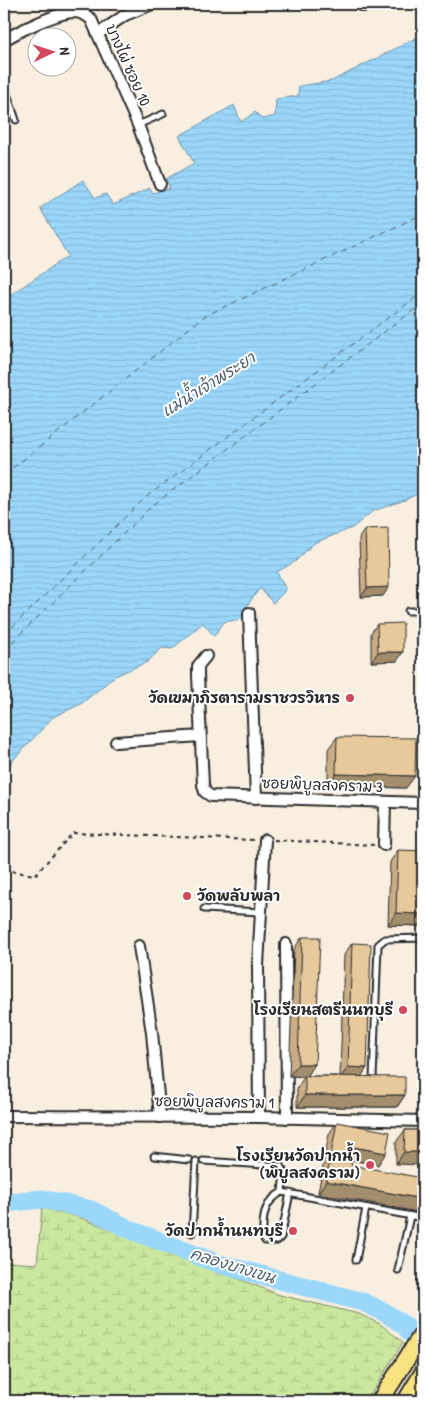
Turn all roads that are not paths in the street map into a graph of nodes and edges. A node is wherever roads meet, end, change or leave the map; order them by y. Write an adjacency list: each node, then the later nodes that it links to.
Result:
1 (152, 4): 4 (street)
2 (360, 4): 3 (street)
3 (375, 4)
4 (98, 34): 5 (street, บางไผ่ ซอย 10); 9 (street, บางไผ่ ซอย 10)
5 (4, 40)
6 (4, 85): 8 (lane)
7 (163, 114): 9 (lane)
8 (16, 120)
9 (138, 125): 10 (street, บางไผ่ ซอย 10)
10 (160, 184)
11 (423, 610): 12 (lane)
12 (408, 611)
13 (249, 614): 17 (street)
14 (206, 656): 15 (street)
15 (200, 736): 16 (street); 17 (street, ซอยพิบูลสงคราม 3)
16 (116, 742)
17 (256, 798): 18 (street, ซอยพิบูลสงคราม 3)
18 (385, 802): 19 (street, ซอยพิบูลสงคราม 3); 21 (street)
19 (423, 803)
20 (265, 840): 23 (street)
21 (384, 845)
22 (204, 909): 23 (lane)
23 (261, 912): 30 (street)
24 (423, 938): 27 (lane)
25 (286, 944): 31 (street)
26 (139, 946): 29 (street)
27 (374, 1080)
28 (4, 1116): 29 (street, ซอยพิบูลสงคราม 1)
29 (160, 1116): 30 (street, ซอยพิบูลสงคราม 1)
30 (259, 1117): 31 (street, ซอยพิบูลสงคราม 1)
31 (287, 1118): 32 (street, ซอยพิบูลสงคราม 1)
32 (423, 1121)
33 (154, 1156): 34 (lane)
34 (189, 1160)
35 (196, 1161): 42 (lane)
36 (203, 1161): 37 (lane)
37 (282, 1192): 38 (lane); 38 (lane)
38 (290, 1193): 39 (lane)
39 (366, 1208): 40 (lane); 43 (lane)
40 (410, 1216): 41 (lane); 44 (lane)
41 (423, 1218)
42 (192, 1234)
43 (356, 1260)
44 (398, 1270)
45 (423, 1333): 47 (main road)
46 (423, 1372): 48 (main road)
47 (380, 1401)
48 (406, 1401)

